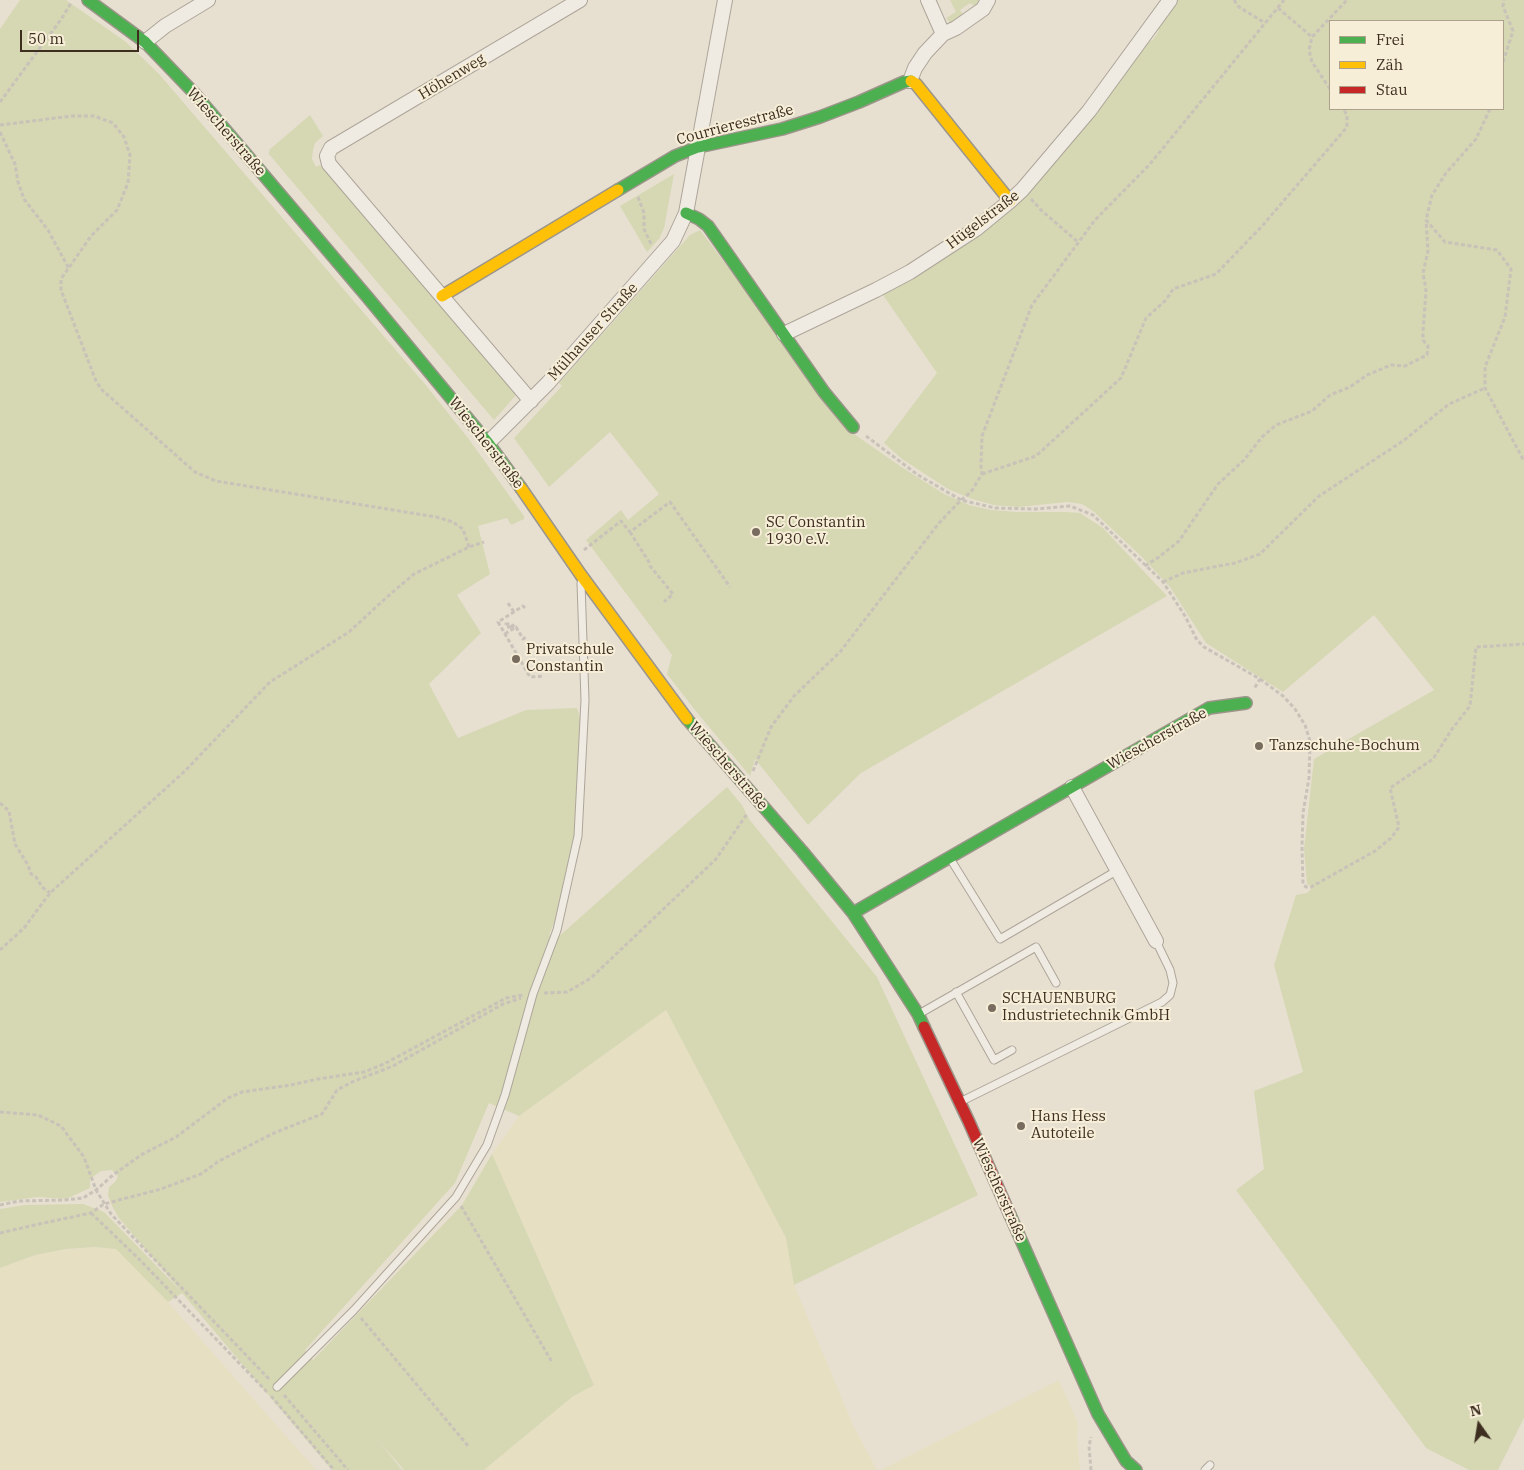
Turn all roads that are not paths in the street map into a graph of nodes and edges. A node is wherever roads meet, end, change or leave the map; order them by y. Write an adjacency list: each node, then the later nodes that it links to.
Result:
1 (88, 0): 9 (main road, Wiescherstraße)
2 (208, 0): 9 (street)
3 (580, 0): 14 (street, Höhenweg)
4 (725, 0): 11 (street, Mülhauser Straße)
5 (928, 0): 8 (street)
6 (988, 0): 8 (street)
7 (1170, 0): 12 (street, Hügelstraße)
8 (943, 34): 10 (street)
9 (145, 42): 18 (main road, Wiescherstraße)
10 (910, 81): 11 (main road, Courrieresstraße); 12 (main road)
11 (698, 147): 13 (street, Mülhauser Straße); 14 (main road, Courrieresstraße)
12 (1010, 201): 15 (street, Hügelstraße)
13 (686, 213): 15 (main road); 16 (street, Mülhauser Straße)
14 (442, 296): 16 (street)
15 (784, 334): 17 (main road)
16 (531, 401): 18 (street, Mülhauser Straße)
17 (853, 427)
18 (488, 443): 19 (main road, Wiescherstraße)
19 (581, 575): 24 (main road, Wiescherstraße); 31 (lane)
20 (1246, 703): 21 (main road, Wiescherstraße)
21 (1072, 787): 22 (main road, Wiescherstraße); 23 (street)
22 (950, 857): 23 (lane); 24 (main road, Wiescherstraße)
23 (1118, 870): 25 (street)
24 (853, 913): 28 (main road, Wiescherstraße)
25 (1156, 941): 30 (lane)
26 (1056, 983): 27 (lane)
27 (956, 992): 28 (lane); 29 (lane)
28 (918, 1014): 30 (main road, Wiescherstraße)
29 (1012, 1050)
30 (960, 1102): 32 (main road, Wiescherstraße)
31 (277, 1387)
32 (1136, 1470)

